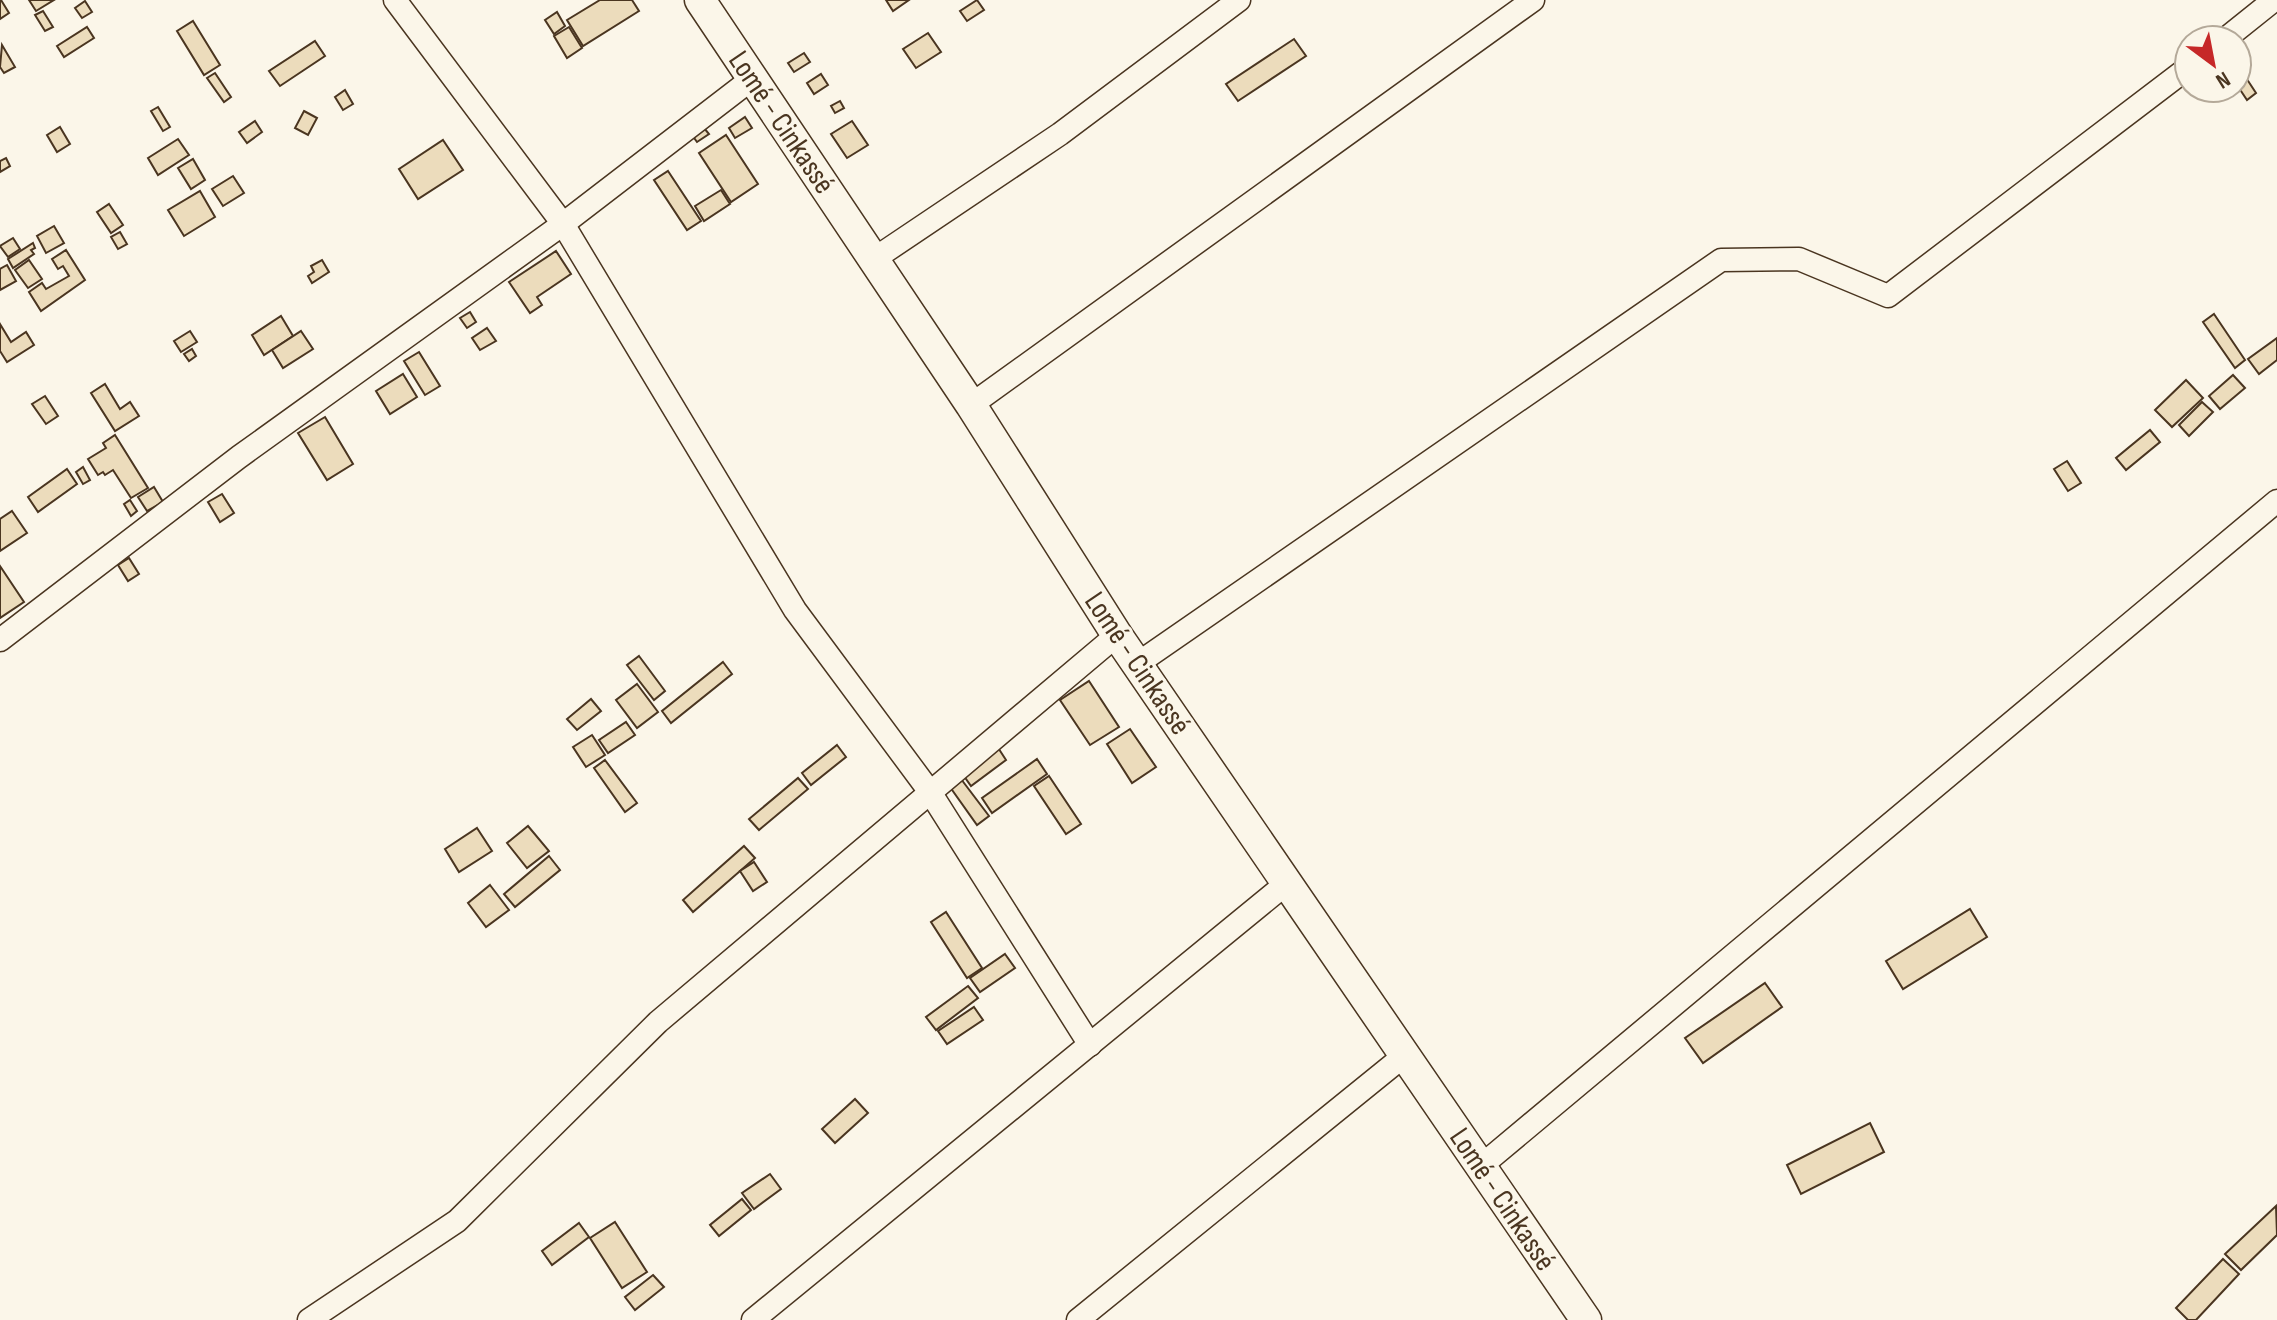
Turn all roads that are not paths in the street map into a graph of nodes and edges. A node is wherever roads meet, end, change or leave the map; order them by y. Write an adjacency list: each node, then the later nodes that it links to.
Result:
1 (395, 0): 9 (street)
2 (700, 0): 7 (highway, Lomé - Cinkassé)
3 (1239, 0): 10 (street)
4 (1533, 0): 11 (street)
5 (2274, 0): 6 (street)
6 (2244, 24)
7 (753, 78): 9 (street); 10 (highway, Lomé - Cinkassé)
8 (2173, 79): 15 (street)
9 (563, 224): 14 (street); 16 (street)
10 (874, 259): 11 (highway, Lomé - Cinkassé)
11 (971, 405): 13 (highway, Lomé - Cinkassé)
12 (2277, 501): 20 (street)
13 (1117, 635): 15 (highway, Lomé - Cinkassé); 16 (street)
14 (0, 640)
15 (1137, 664): 17 (highway, Lomé - Cinkassé)
16 (930, 792): 18 (street); 21 (street)
17 (1287, 883): 18 (street); 19 (highway, Lomé - Cinkassé)
18 (1090, 1045): 22 (street)
19 (1405, 1055): 20 (highway, Lomé - Cinkassé); 23 (street)
20 (1481, 1166): 24 (highway, Lomé - Cinkassé)
21 (309, 1320)
22 (753, 1320)
23 (1078, 1320)
24 (1586, 1320)

